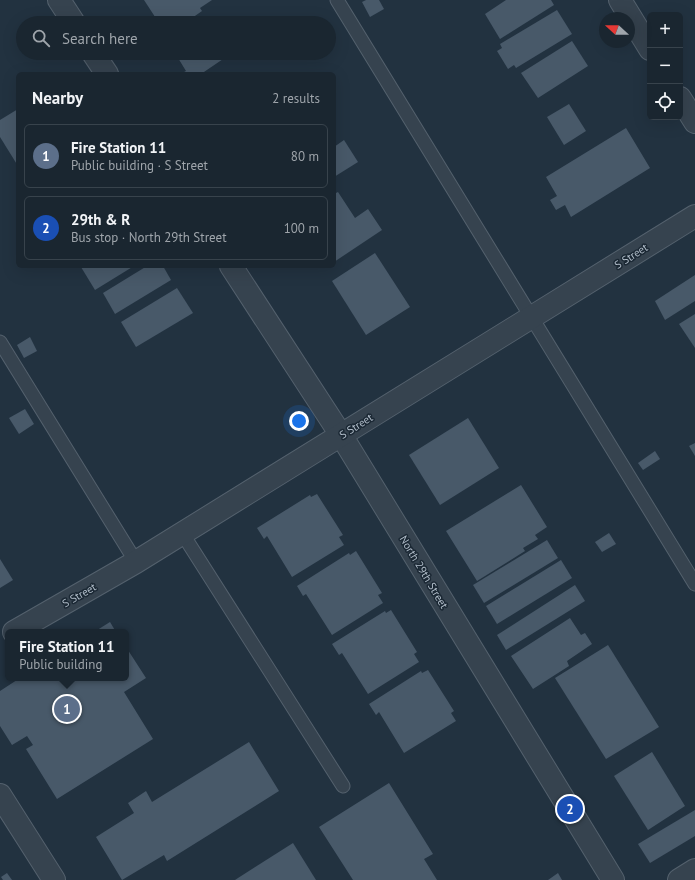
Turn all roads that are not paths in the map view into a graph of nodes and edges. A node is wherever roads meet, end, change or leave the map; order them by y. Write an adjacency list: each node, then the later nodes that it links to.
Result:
1 (59, 0): 4 (street)
2 (337, 0): 12 (lane)
3 (620, 0): 5 (street)
4 (69, 16)
5 (649, 48)
6 (98, 60): 7 (street)
7 (106, 72)
8 (683, 103): 9 (street)
9 (695, 122)
10 (695, 216): 12 (street, S Street)
11 (232, 268): 14 (street, North 29th Street)
12 (531, 317): 14 (street, S Street); 17 (lane)
13 (0, 342): 16 (lane)
14 (341, 435): 15 (street, S Street); 23 (street, North 29th Street)
15 (182, 534): 16 (street, S Street); 19 (lane)
16 (136, 562): 18 (street, S Street)
17 (695, 584)
18 (19, 629)
19 (343, 786)
20 (0, 795): 22 (street)
21 (695, 870): 24 (street)
22 (54, 880)
23 (613, 880)
24 (679, 880)

